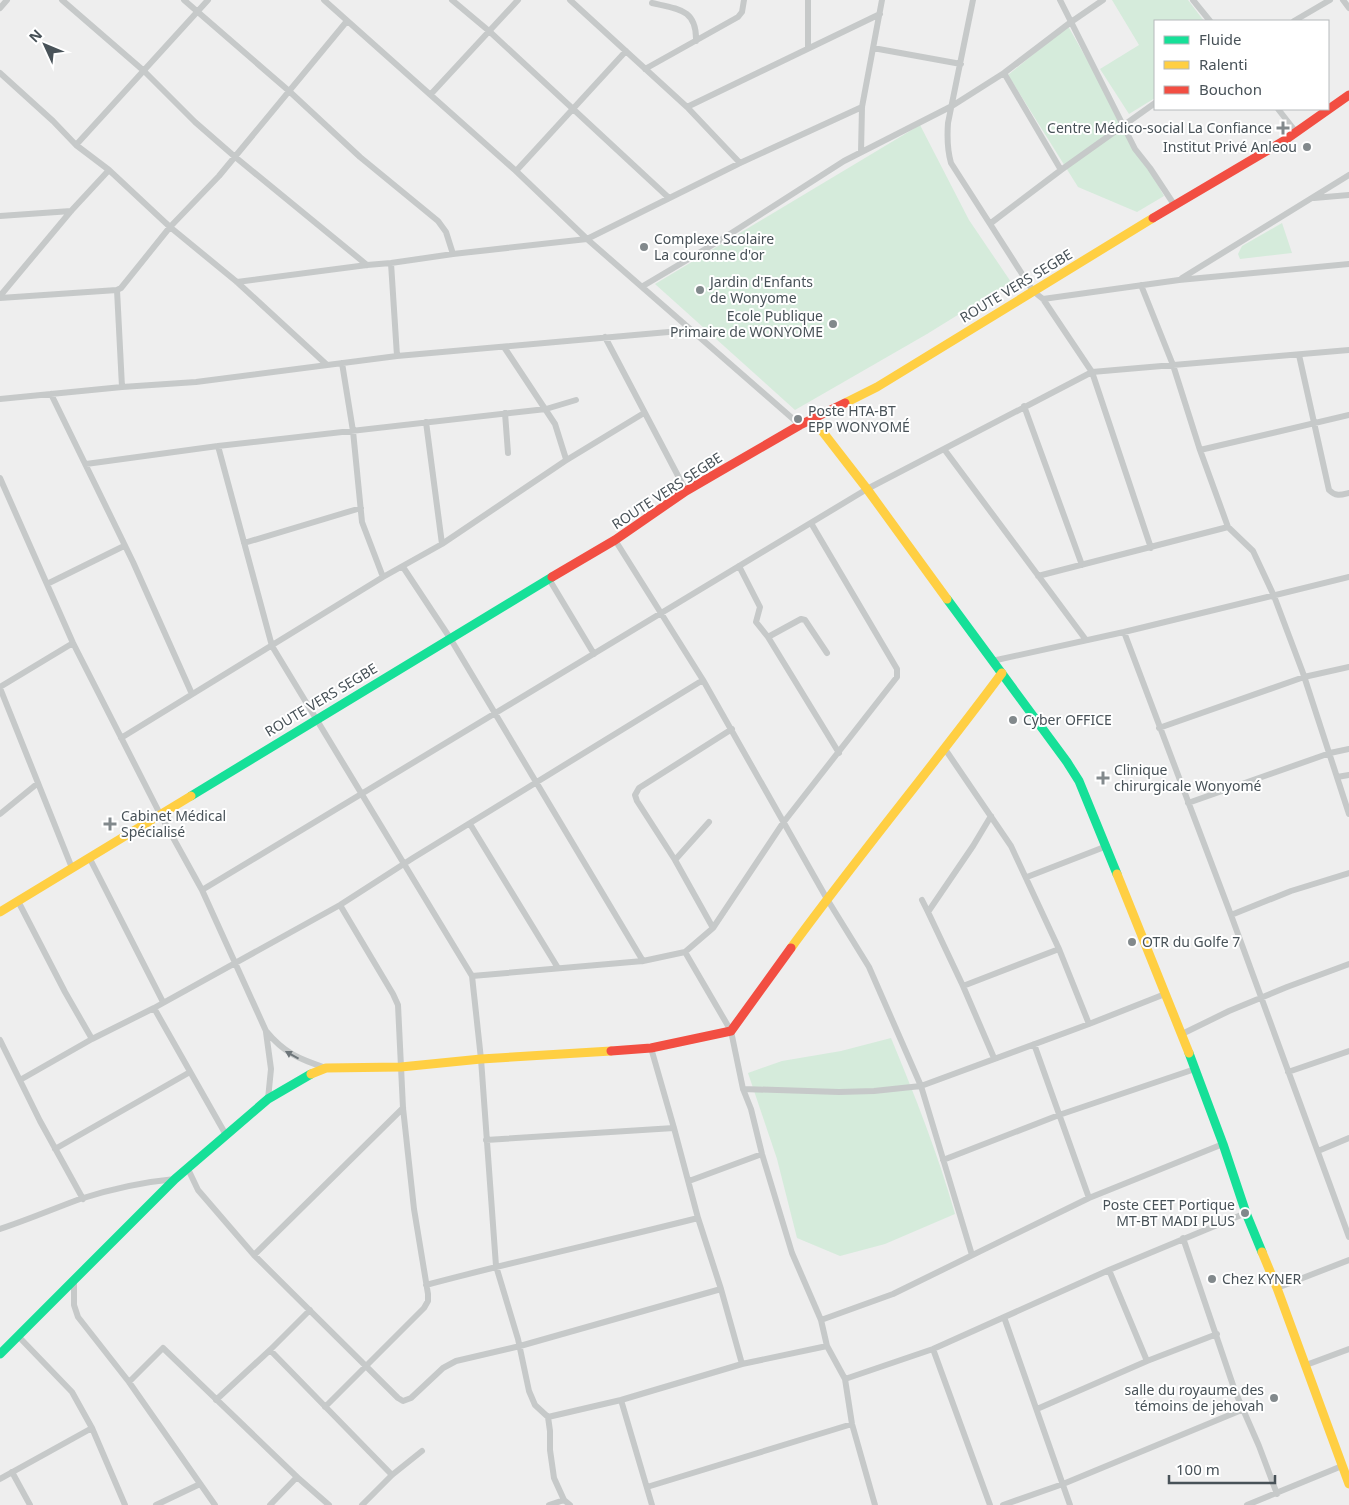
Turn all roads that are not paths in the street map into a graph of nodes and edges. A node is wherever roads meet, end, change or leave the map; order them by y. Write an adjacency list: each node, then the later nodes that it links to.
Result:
1 (6, 0): 19 (street)
2 (62, 0): 34 (street)
3 (184, 0): 21 (street)
4 (208, 0): 21 (street)
5 (324, 0): 25 (street)
6 (452, 0): 27 (street)
7 (518, 0): 27 (street)
8 (570, 0): 31 (street)
9 (744, 0): 28 (street)
10 (808, 0): 29 (street)
11 (882, 0): 22 (street)
12 (973, 0): 32 (street)
13 (1060, 0): 26 (street)
14 (1103, 0): 26 (street)
15 (1193, 0): 23 (street)
16 (1330, 0): 24 (street)
17 (1343, 0): 20 (street)
18 (652, 4): 28 (street)
19 (0, 8)
20 (1349, 8)
21 (198, 12): 34 (street); 37 (street)
22 (880, 14): 29 (street); 30 (street)
23 (1209, 20)
24 (1296, 20)
25 (347, 21): 37 (street); 38 (street)
26 (1071, 22): 36 (street); 48 (street)
27 (489, 31): 38 (street); 44 (street)
28 (696, 41): 33 (street)
29 (808, 48): 42 (street)
30 (873, 48): 32 (street); 43 (street)
31 (626, 51): 33 (street); 44 (street)
32 (961, 64): 41 (street)
33 (645, 69): 42 (street)
34 (144, 71): 50 (street); 52 (street)
35 (0, 73): 50 (street)
36 (1004, 73): 41 (street); 55 (street)
37 (288, 91): 52 (street); 67 (street)
38 (430, 94): 56 (street)
39 (1349, 95): 45 (street, ROUTE VERS SEGBE)
40 (1154, 104): 48 (street)
41 (952, 106): 51 (street); 64 (street)
42 (687, 107): 53 (street)
43 (862, 107): 51 (street); 53 (street)
44 (573, 109): 56 (street); 59 (street)
45 (1329, 109)
46 (1279, 110): 49 (street)
47 (1328, 110): 49 (street, ROUTE VERS SEGBE)
48 (1124, 126): 55 (street); 61 (street)
49 (1296, 132): 61 (street, ROUTE VERS SEGBE)
50 (76, 145): 54 (street)
51 (861, 152): 74 (street)
52 (234, 156): 65 (street); 70 (street)
53 (740, 163): 59 (street)
54 (108, 170): 62 (street); 65 (street)
55 (1060, 170): 64 (street)
56 (516, 171): 66 (street)
57 (1349, 175): 60 (street)
58 (1349, 195): 60 (street)
59 (669, 198): 66 (street)
60 (1313, 198): 71 (street)
61 (1176, 206): 76 (street, ROUTE VERS SEGBE)
62 (72, 211): 63 (street); 77 (street)
63 (0, 216)
64 (991, 223): 76 (street)
65 (170, 227): 72 (street); 75 (street)
66 (588, 239): 67 (street); 74 (street)
67 (452, 254): 68 (street)
68 (391, 263): 70 (street); 84 (street)
69 (1349, 264): 71 (street)
70 (367, 265): 72 (street)
71 (1179, 280): 73 (street)
72 (237, 282): 86 (street)
73 (1141, 285): 78 (street); 87 (street)
74 (643, 286): 79 (street)
75 (117, 290): 77 (street); 89 (street)
76 (1033, 291): 78 (street); 98 (street, ROUTE VERS SEGBE)
77 (0, 297)
78 (1043, 299): 88 (street)
79 (691, 330): 80 (street); 101 (street)
80 (605, 337): 81 (street); 96 (street)
81 (504, 347): 84 (street); 94 (street)
82 (1349, 350): 83 (street)
83 (1299, 355): 87 (street); 100 (street)
84 (397, 356): 85 (street)
85 (342, 363): 86 (street); 102 (street)
86 (326, 364): 89 (street)
87 (1173, 365): 88 (street); 105 (street)
88 (1092, 372): 93 (street); 120 (street)
89 (122, 387): 90 (street)
90 (51, 394): 91 (street); 108 (street)
91 (0, 399)
92 (576, 400): 94 (street)
93 (1024, 406): 104 (street); 122 (street)
94 (546, 409): 95 (street); 107 (street)
95 (505, 413): 99 (street); 106 (street)
96 (644, 413): 107 (street); 111 (street)
97 (1349, 415): 100 (street)
98 (812, 418): 101 (street, ROUTE VERS SEGBE); 110 (street)
99 (426, 422): 102 (street); 118 (street)
100 (1314, 423): 105 (street); 112 (street)
101 (800, 425): 111 (street, ROUTE VERS SEGBE)
102 (353, 431): 103 (street); 113 (street)
103 (218, 446): 108 (street); 117 (street)
104 (944, 449): 110 (street); 124 (street)
105 (1200, 450): 115 (street)
106 (508, 453)
107 (565, 461): 118 (street)
108 (86, 464): 119 (street)
109 (1, 481): 128 (street)
110 (867, 489): 114 (street); 139 (street)
111 (686, 491): 116 (street, ROUTE VERS SEGBE)
112 (1349, 493)
113 (361, 508): 117 (street); 125 (street)
114 (811, 523): 121 (street); 153 (street)
115 (1228, 527): 120 (street); 129 (street)
116 (615, 540): 127 (street, ROUTE VERS SEGBE); 130 (street)
117 (244, 543): 136 (street)
118 (442, 544): 123 (street)
119 (124, 546): 128 (street); 145 (street)
120 (1151, 548): 122 (street)
121 (739, 566): 130 (street); 132 (street)
122 (1082, 566): 124 (street)
123 (402, 567): 125 (street); 133 (street)
124 (1038, 576): 134 (street)
125 (383, 577): 136 (street)
126 (1349, 577): 129 (street)
127 (549, 579): 133 (street, ROUTE VERS SEGBE); 138 (street)
128 (47, 584): 135 (street)
129 (1274, 596): 131 (street); 142 (street)
130 (662, 613): 138 (street); 143 (street)
131 (1124, 632): 134 (street); 149 (street)
132 (768, 637): 137 (street); 153 (street)
133 (450, 638): 146 (street); 147 (street, ROUTE VERS SEGBE)
134 (1086, 640): 139 (street)
135 (73, 643): 144 (street); 150 (street)
136 (272, 646): 145 (street); 147 (street)
137 (826, 653)
138 (594, 654): 146 (street)
139 (992, 661): 141 (street)
140 (1349, 667): 142 (street)
141 (1002, 673): 151 (street); 168 (street)
142 (1304, 677): 149 (street); 154 (street)
143 (703, 680): 148 (street); 158 (street)
144 (0, 688): 157 (street)
145 (192, 694): 150 (street)
146 (496, 714): 158 (street); 159 (street)
147 (316, 719): 159 (street); 162 (street, ROUTE VERS SEGBE)
148 (732, 728): 166 (street); 170 (street)
149 (1159, 728): 160 (street)
150 (121, 738): 162 (street)
151 (945, 749): 164 (street); 176 (street)
152 (1349, 750): 154 (street)
153 (839, 753): 166 (street)
154 (1330, 753): 156 (street); 160 (street)
155 (1349, 775): 156 (street)
156 (1337, 777): 163 (street)
157 (38, 783): 161 (street); 172 (street)
158 (536, 783): 167 (street); 186 (street)
159 (362, 794): 171 (street); 175 (street)
160 (1188, 803): 182 (street)
161 (0, 814)
162 (160, 814): 169 (street, ROUTE VERS SEGBE); 175 (street)
163 (1349, 814)
164 (991, 816): 174 (street); 181 (street)
165 (710, 822): 170 (street)
166 (783, 823): 176 (street); 183 (street)
167 (470, 824): 171 (street); 189 (street)
168 (1107, 846): 174 (street); 192 (street)
169 (90, 857): 172 (street, ROUTE VERS SEGBE); 194 (street)
170 (675, 860): 183 (street)
171 (404, 864): 179 (street); 190 (street)
172 (72, 868): 178 (street, ROUTE VERS SEGBE)
173 (1349, 873): 182 (street)
174 (1027, 877): 184 (street)
175 (202, 890): 187 (street)
176 (827, 899): 198 (street); 213 (street)
177 (922, 900): 181 (street)
178 (18, 901): 180 (street, ROUTE VERS SEGBE); 200 (street)
179 (340, 905): 187 (street); 207 (street)
180 (0, 912)
181 (928, 912): 191 (street)
182 (1231, 915): 193 (street)
183 (713, 928): 185 (street)
184 (1059, 948): 191 (street); 196 (street)
185 (685, 952): 186 (street); 198 (street)
186 (643, 961): 189 (street)
187 (235, 963): 194 (street); 197 (street)
188 (1349, 964): 193 (street)
189 (558, 968): 190 (street)
190 (472, 976): 206 (street)
191 (964, 986): 205 (street)
192 (1165, 994): 196 (street); 199 (street)
193 (1260, 998): 199 (street); 211 (street)
194 (163, 1002): 195 (street)
195 (154, 1008): 200 (street); 210 (street)
196 (1089, 1024): 202 (street)
197 (266, 1031): 208 (street, one-way to 197); 215 (street)
198 (731, 1031): 203 (street); 214 (street)
199 (1182, 1034): 209 (street)
200 (92, 1039): 212 (street)
201 (0, 1040): 212 (street)
202 (1034, 1044): 205 (street); 217 (street)
203 (651, 1048): 206 (street); 218 (street)
204 (1349, 1051): 211 (street)
205 (994, 1058): 213 (street)
206 (481, 1060): 207 (street); 221 (street)
207 (401, 1067): 208 (street); 216 (street)
208 (326, 1068): 215 (street)
209 (1195, 1069): 217 (street); 222 (street)
210 (190, 1072): 219 (street); 223 (street)
211 (1288, 1072): 224 (street)
212 (20, 1080): 223 (street)
213 (921, 1086): 214 (street); 226 (street)
214 (742, 1089): 225 (street)
215 (268, 1099): 219 (street)
216 (403, 1108): 237 (street); 243 (street)
217 (1059, 1115): 226 (street); 231 (street)
218 (674, 1128): 221 (street); 229 (street)
219 (226, 1135): 227 (street)
220 (1349, 1138): 224 (street)
221 (486, 1140): 240 (street)
222 (1223, 1144): 231 (street); 232 (street)
223 (55, 1149): 230 (street)
224 (1318, 1151): 235 (street)
225 (762, 1154): 229 (street); 248 (street)
226 (943, 1160): 238 (street)
227 (188, 1169): 228 (street); 237 (street)
228 (175, 1179): 230 (street); 242 (street)
229 (689, 1181): 233 (street)
230 (82, 1198): 234 (street)
231 (1089, 1198): 238 (street)
232 (1246, 1213): 236 (street); 244 (street)
233 (698, 1218): 240 (street); 245 (street)
234 (1, 1226)
235 (1349, 1237)
236 (1183, 1238): 241 (street); 249 (street)
237 (254, 1255): 246 (street)
238 (972, 1255): 248 (street)
239 (1349, 1260): 244 (street)
240 (496, 1266): 243 (street); 251 (street)
241 (1110, 1270): 247 (street); 257 (street)
242 (74, 1281): 250 (street); 262 (street)
243 (426, 1285): 260 (street)
244 (1277, 1288): 259 (street)
245 (721, 1289): 251 (street); 258 (street)
246 (310, 1310): 255 (street); 260 (street)
247 (1004, 1316): 253 (street); 266 (street)
248 (820, 1320): 252 (street)
249 (1217, 1334): 257 (street); 267 (street)
250 (18, 1337): 256 (street); 270 (street)
251 (520, 1346): 260 (street); 268 (street)
252 (827, 1346): 258 (street); 261 (street)
253 (933, 1349): 261 (street); 294 (street)
254 (1349, 1349): 259 (street)
255 (270, 1350): 263 (street); 265 (street)
256 (0, 1354)
257 (1147, 1361): 266 (street)
258 (742, 1364): 264 (street)
259 (1306, 1365): 272 (street)
260 (365, 1366): 265 (street)
261 (845, 1378): 269 (street)
262 (128, 1382): 263 (street); 277 (street)
263 (216, 1400): 275 (street)
264 (621, 1400): 268 (street); 280 (street)
265 (325, 1407): 274 (street)
266 (1037, 1408): 278 (street)
267 (1244, 1409): 278 (street); 281 (street)
268 (548, 1417): 282 (street)
269 (852, 1424): 280 (street); 293 (street)
270 (92, 1428): 273 (street); 284 (street)
271 (422, 1451): 274 (street)
272 (1342, 1466): 279 (street); 281 (street)
273 (12, 1472): 276 (street); 283 (street)
274 (392, 1475): 289 (street)
275 (297, 1477): 287 (street); 288 (street)
276 (0, 1479)
277 (200, 1484): 285 (street); 286 (street)
278 (1063, 1484): 295 (street); 296 (street)
279 (1349, 1484)
280 (647, 1487): 292 (street)
281 (1276, 1494): 297 (street)
282 (564, 1500): 290 (street); 291 (street)
283 (30, 1505)
284 (125, 1505)
285 (156, 1505)
286 (215, 1505)
287 (270, 1505)
288 (329, 1505)
289 (362, 1505)
290 (549, 1505)
291 (570, 1505)
292 (652, 1505)
293 (875, 1505)
294 (990, 1505)
295 (1003, 1505)
296 (1070, 1505)
297 (1247, 1505)

